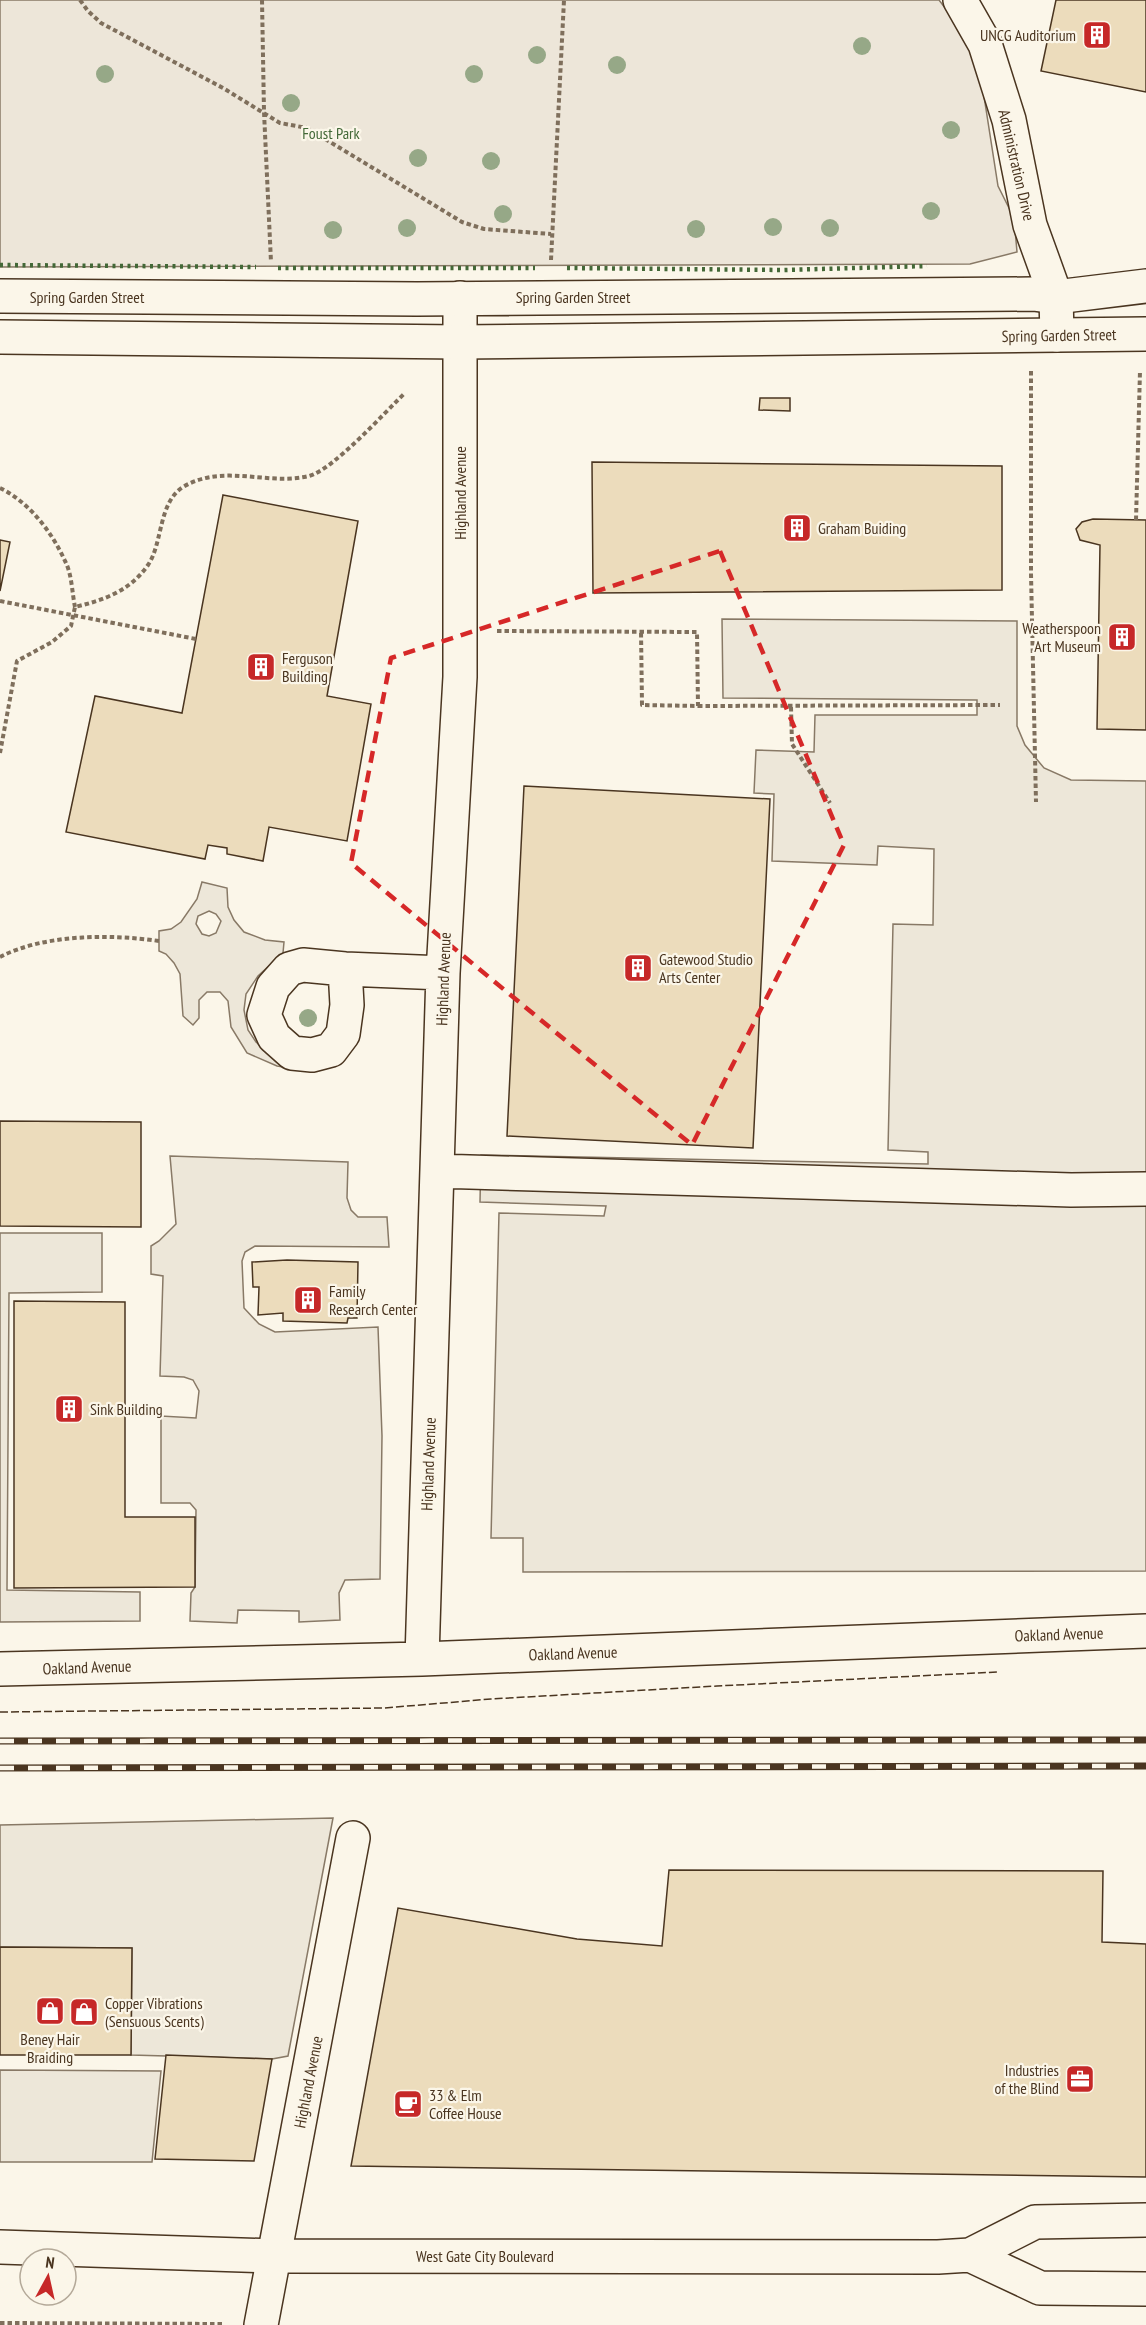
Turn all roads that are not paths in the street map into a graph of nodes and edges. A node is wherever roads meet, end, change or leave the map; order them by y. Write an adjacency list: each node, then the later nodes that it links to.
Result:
1 (960, 0): 4 (main road, Administration Drive)
2 (1146, 286): 4 (main road, Spring Garden Street)
3 (0, 296): 5 (main road, Spring Garden Street)
4 (1056, 297): 5 (main road, Spring Garden Street); 6 (main road, Administration Drive)
5 (460, 298): 8 (main road, Highland Avenue)
6 (1057, 335): 8 (main road, Spring Garden Street); 9 (main road, Spring Garden Street)
7 (0, 336): 8 (main road, Spring Garden Street)
8 (460, 342): 11 (main road, Highland Avenue)
9 (1143, 350)
10 (345, 969): 11 (main road)
11 (443, 973): 12 (main road, Highland Avenue)
12 (437, 1172): 13 (main road); 15 (main road, Highland Avenue)
13 (1146, 1189)
14 (1146, 1630): 15 (main road, Oakland Avenue)
15 (422, 1659): 16 (main road, Oakland Avenue)
16 (0, 1669)
17 (353, 1838): 21 (main road, Highland Avenue)
18 (1146, 2220): 20 (main road, West Gate City Boulevard)
19 (0, 2247): 21 (main road, West Gate City Boulevard)
20 (969, 2255): 21 (main road, West Gate City Boulevard); 22 (main road)
21 (274, 2256): 23 (main road, Highland Avenue)
22 (1146, 2289)
23 (261, 2325)

